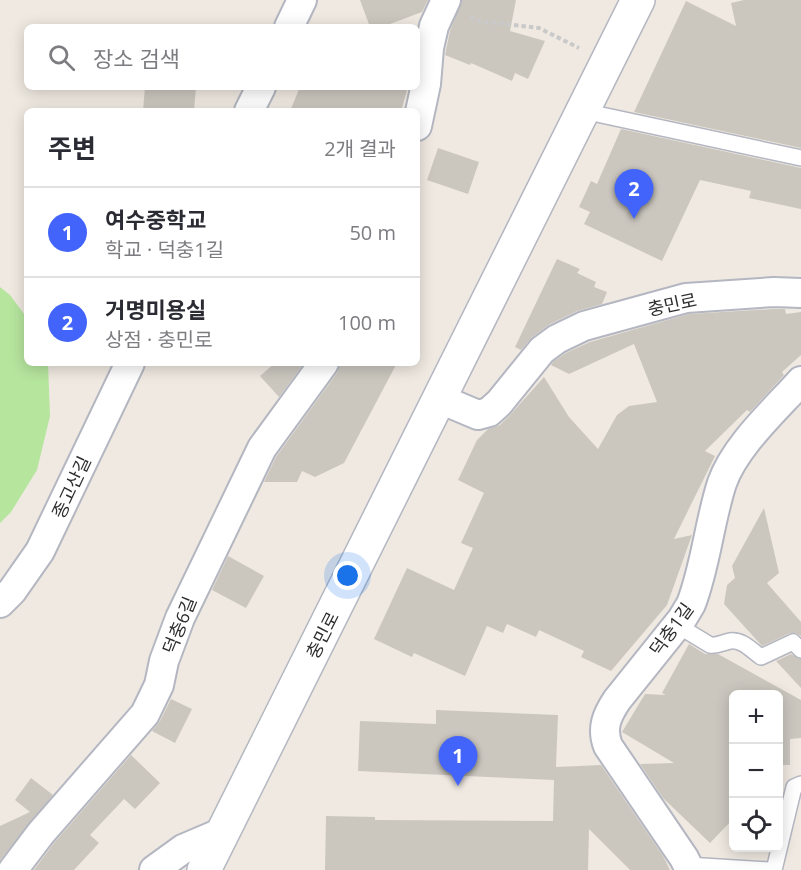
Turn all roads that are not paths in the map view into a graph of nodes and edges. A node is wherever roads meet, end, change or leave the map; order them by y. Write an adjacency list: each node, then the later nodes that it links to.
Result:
1 (302, 0): 4 (street)
2 (446, 0): 8 (street)
3 (638, 0): 7 (street, 충민로)
4 (290, 24)
5 (260, 90): 6 (street)
6 (250, 108)
7 (583, 111): 9 (lane); 14 (street, 충민로)
8 (420, 112)
9 (801, 158)
10 (801, 293): 14 (street, 충민로)
11 (129, 366): 15 (street, 종고산길)
12 (322, 366): 21 (street, 덕충6길)
13 (801, 381): 16 (street, 덕충1길)
14 (440, 399): 19 (street, 충민로)
15 (0, 603)
16 (677, 625): 17 (lane); 20 (street, 덕충1길)
17 (801, 650)
18 (801, 784): 25 (lane)
19 (223, 832): 22 (street); 23 (street, 충민로)
20 (688, 867): 24 (lane)
21 (13, 870)
22 (154, 870)
23 (204, 870)
24 (769, 870)
25 (774, 870)

